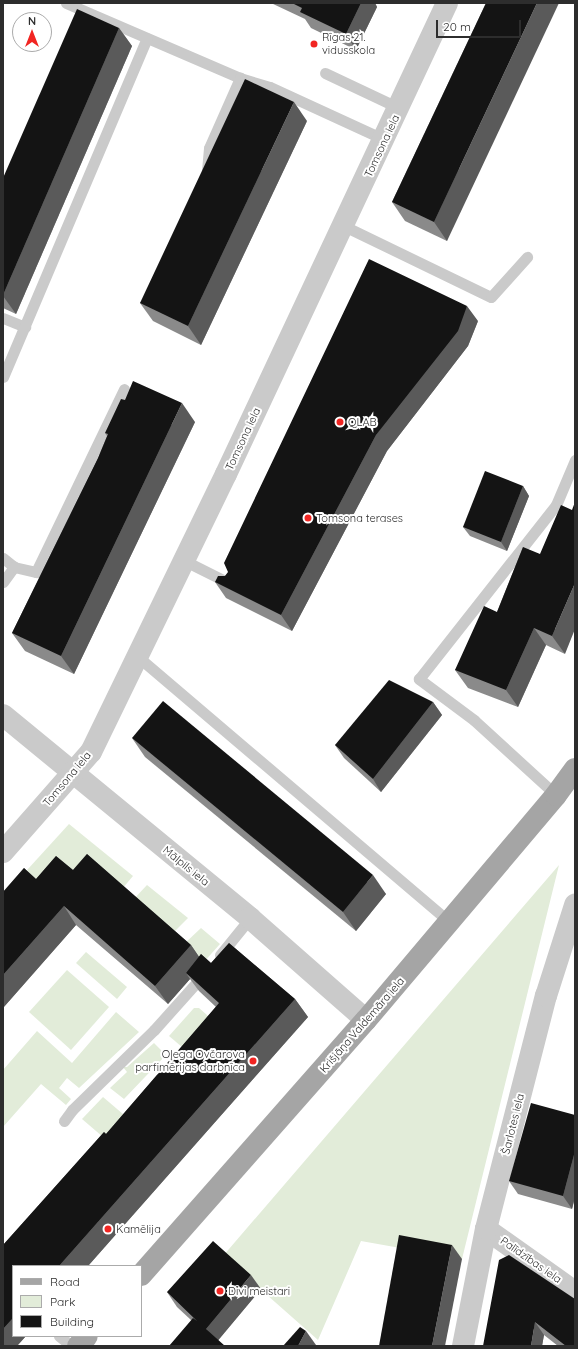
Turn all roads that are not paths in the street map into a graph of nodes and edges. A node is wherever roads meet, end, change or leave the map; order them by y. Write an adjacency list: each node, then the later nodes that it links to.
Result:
1 (66, 3): 3 (lane)
2 (447, 3): 6 (street, Tomsona iela)
3 (147, 38): 5 (lane); 12 (lane)
4 (325, 73): 6 (lane)
5 (240, 78): 7 (lane); 8 (lane)
6 (399, 108): 7 (street, Tomsona iela)
7 (385, 140): 9 (street, Tomsona iela)
8 (203, 185)
9 (344, 226): 10 (lane); 17 (street, Tomsona iela)
10 (527, 257)
11 (3, 318): 12 (lane)
12 (25, 327): 13 (lane)
13 (3, 377)
14 (124, 389): 18 (lane)
15 (575, 460): 24 (lane)
16 (3, 558): 18 (lane)
17 (183, 560): 20 (lane); 21 (street, Tomsona iela)
18 (14, 567): 19 (lane)
19 (3, 582)
20 (232, 585)
21 (137, 656): 23 (street, Tomsona iela); 28 (lane)
22 (3, 715): 23 (street, Mālpils iela)
23 (73, 773): 25 (street, Tomsona iela); 27 (street, Mālpils iela)
24 (568, 782): 28 (main road, Krišjāņa Valdemāra iela)
25 (5, 845)
26 (575, 905): 31 (street, Šarlotes iela)
27 (250, 918): 29 (street, Mālpils iela); 30 (lane)
28 (450, 922): 29 (main road, Krišjāņa Valdemāra iela)
29 (366, 1020): 32 (main road, Krišjāņa Valdemāra iela)
30 (64, 1121)
31 (486, 1229): 33 (street, Palīdzības iela); 38 (street, Šarlotes iela)
32 (142, 1274)
33 (575, 1292)
34 (60, 1337): 36 (lane)
35 (86, 1337): 37 (main road)
36 (72, 1346)
37 (78, 1346)
38 (464, 1346)

